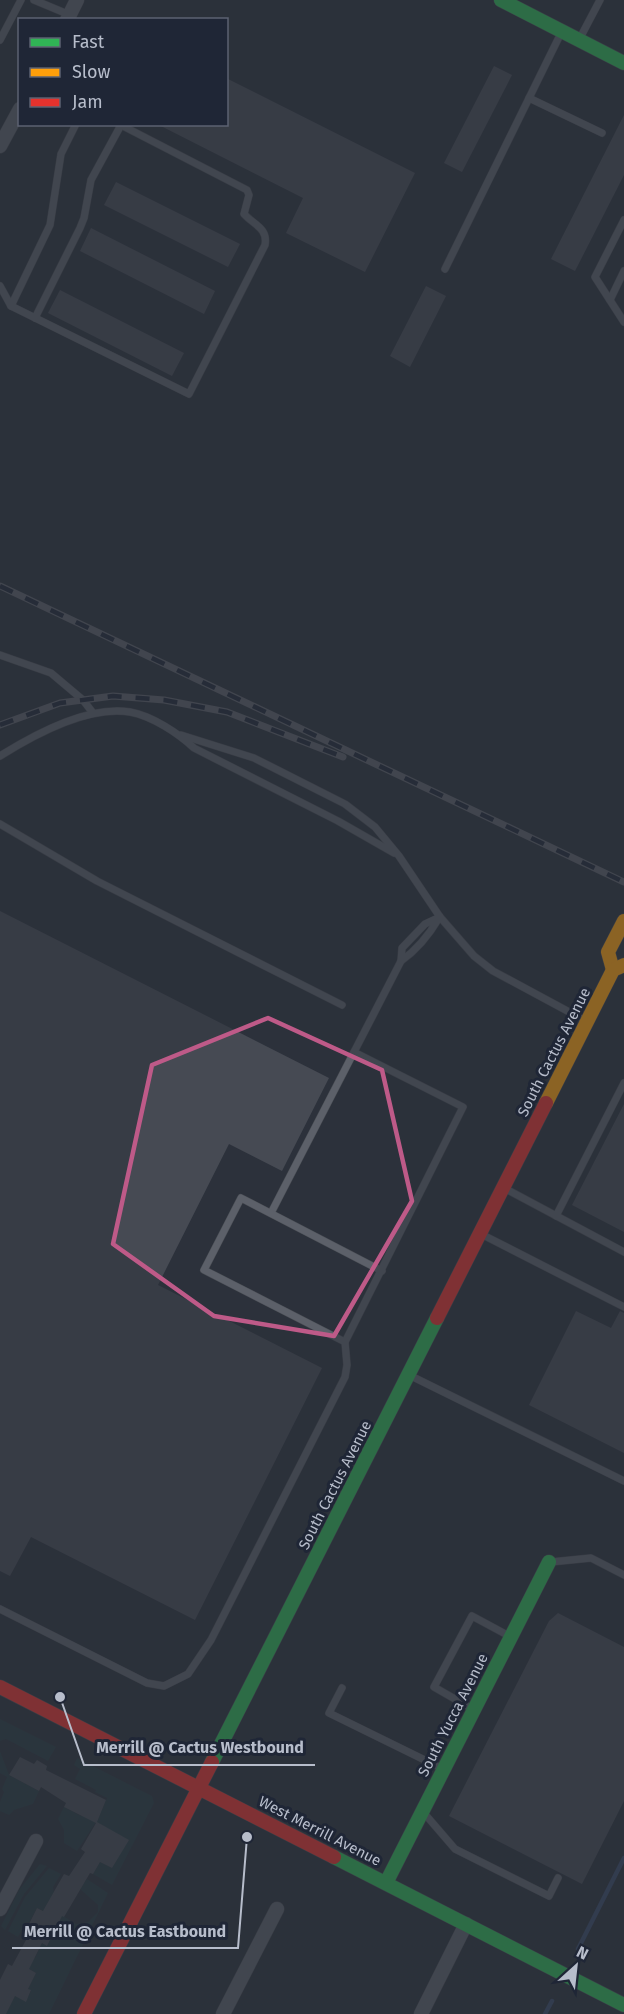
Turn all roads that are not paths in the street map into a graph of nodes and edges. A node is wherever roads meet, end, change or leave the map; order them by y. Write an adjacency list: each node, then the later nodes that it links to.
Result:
1 (21, 0): 8 (lane)
2 (34, 0): 6 (lane)
3 (78, 0): 6 (street)
4 (501, 0): 7 (main road)
5 (600, 0): 9 (lane)
6 (68, 17)
7 (562, 31): 9 (main road); 11 (lane)
8 (0, 40)
9 (579, 40): 10 (main road)
10 (624, 63)
11 (529, 98): 16 (lane); 19 (lane)
12 (18, 114): 17 (street)
13 (75, 126): 23 (lane)
14 (119, 126): 24 (lane)
15 (122, 126): 24 (lane)
16 (602, 133)
17 (0, 146)
18 (624, 220): 22 (lane)
19 (445, 269)
20 (624, 272): 22 (lane)
21 (0, 286): 23 (lane)
22 (610, 300): 25 (lane)
23 (11, 306): 24 (lane)
24 (34, 318)
25 (624, 322)
26 (0, 655): 27 (lane)
27 (93, 713): 28 (lane); 29 (lane)
28 (181, 735): 31 (lane); 31 (lane)
29 (0, 756)
30 (0, 824): 36 (lane)
31 (399, 856): 32 (lane)
32 (440, 917): 34 (lane); 34 (lane); 37 (lane)
33 (624, 921): 35 (main road, South Cactus Avenue)
34 (401, 961): 38 (lane)
35 (618, 968): 37 (main road, South Cactus Avenue)
36 (342, 1005)
37 (588, 1022): 40 (main road, South Cactus Avenue)
38 (354, 1052): 41 (lane); 45 (lane)
39 (624, 1083): 42 (lane)
40 (504, 1188): 42 (lane); 43 (main road, South Cactus Avenue)
41 (271, 1213): 45 (lane); 47 (lane)
42 (556, 1216): 44 (lane)
43 (480, 1234): 46 (lane); 48 (main road, South Cactus Avenue)
44 (624, 1252)
45 (382, 1271): 47 (lane)
46 (624, 1307)
47 (345, 1342): 52 (lane)
48 (409, 1375): 49 (lane); 58 (main road, South Cactus Avenue)
49 (624, 1481)
50 (549, 1562): 51 (lane); 53 (main road, South Yucca Avenue)
51 (624, 1575)
52 (0, 1609)
53 (511, 1637): 56 (main road, South Yucca Avenue); 56 (lane)
54 (0, 1687): 58 (main road, West Merrill Avenue)
55 (342, 1688): 57 (lane)
56 (474, 1710): 57 (main road, South Yucca Avenue)
57 (444, 1770): 59 (main road, South Yucca Avenue)
58 (200, 1788): 62 (main road, West Merrill Avenue); 67 (main road, South Cactus Avenue)
59 (423, 1811): 61 (lane); 62 (main road, South Yucca Avenue)
60 (36, 1841): 63 (street)
61 (558, 1878)
62 (386, 1883): 65 (main road, West Merrill Avenue)
63 (0, 1909)
64 (277, 1909): 68 (street)
65 (466, 1924): 66 (main road, West Merrill Avenue); 69 (street)
66 (624, 2005)
67 (84, 2014)
68 (223, 2014)
69 (421, 2014)

